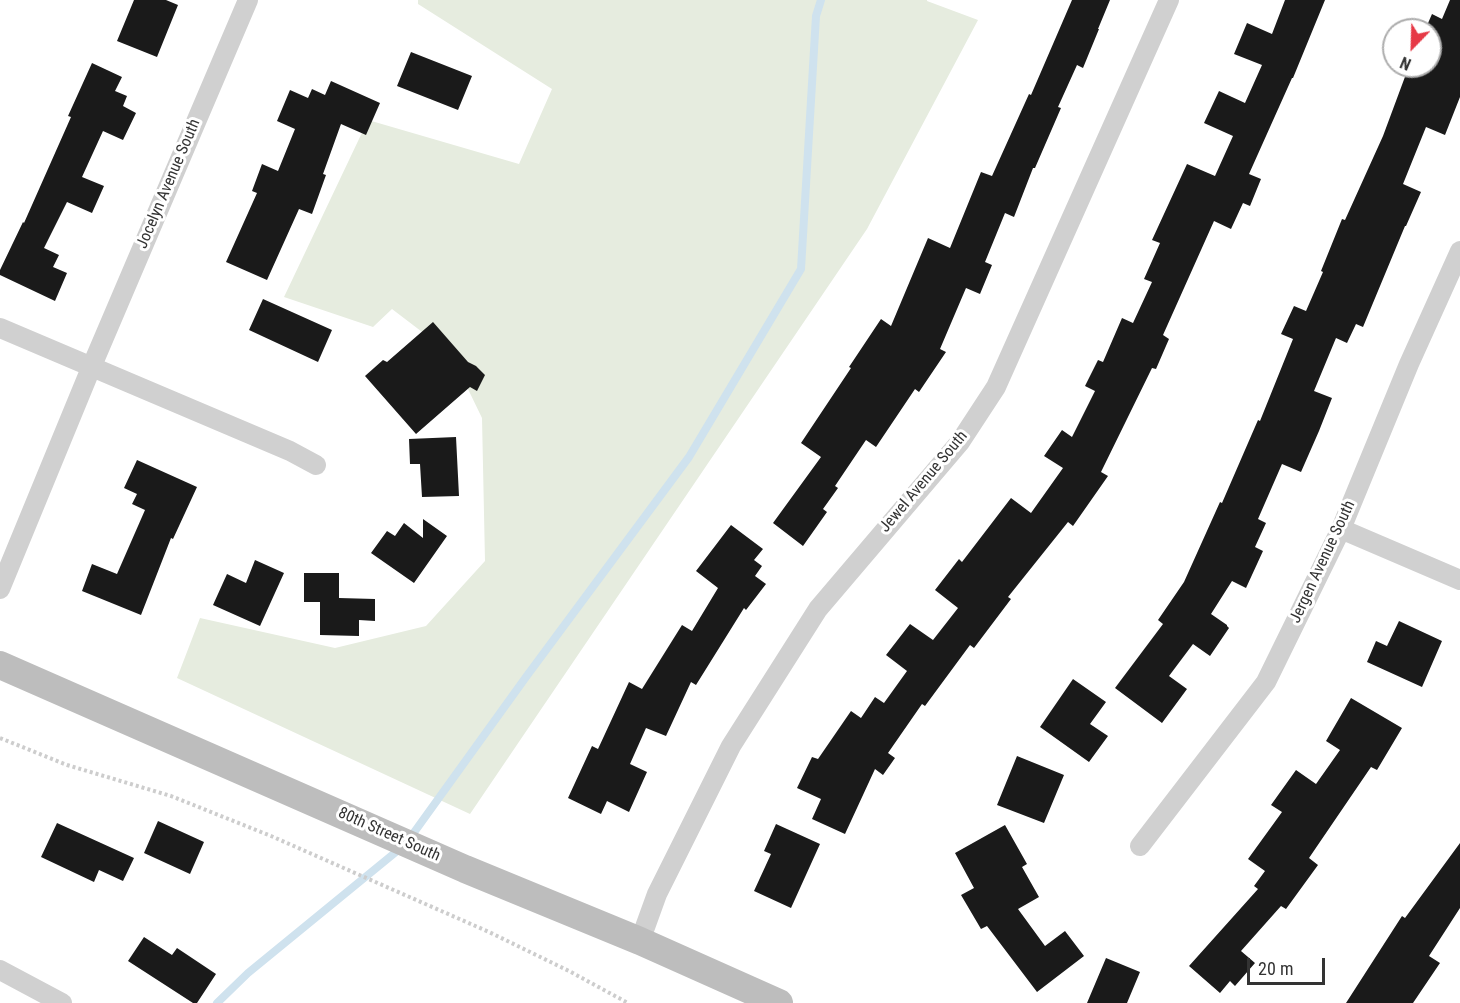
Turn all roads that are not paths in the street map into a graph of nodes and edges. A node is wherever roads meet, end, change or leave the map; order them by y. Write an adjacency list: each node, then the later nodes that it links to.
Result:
1 (248, 0): 5 (street, Jocelyn Avenue South)
2 (1170, 0): 12 (street, Jewel Avenue South)
3 (1460, 251): 7 (street, Jergen Avenue South)
4 (0, 328): 5 (street)
5 (91, 368): 6 (street); 9 (street, Jocelyn Avenue South)
6 (316, 465)
7 (1341, 529): 8 (street); 11 (street, Jergen Avenue South)
8 (1460, 580)
9 (0, 590)
10 (0, 665): 12 (main road, 80th Street South)
11 (1140, 846)
12 (640, 941): 15 (main road, 80th Street South)
13 (0, 970): 14 (street)
14 (62, 1003)
15 (779, 1003)

